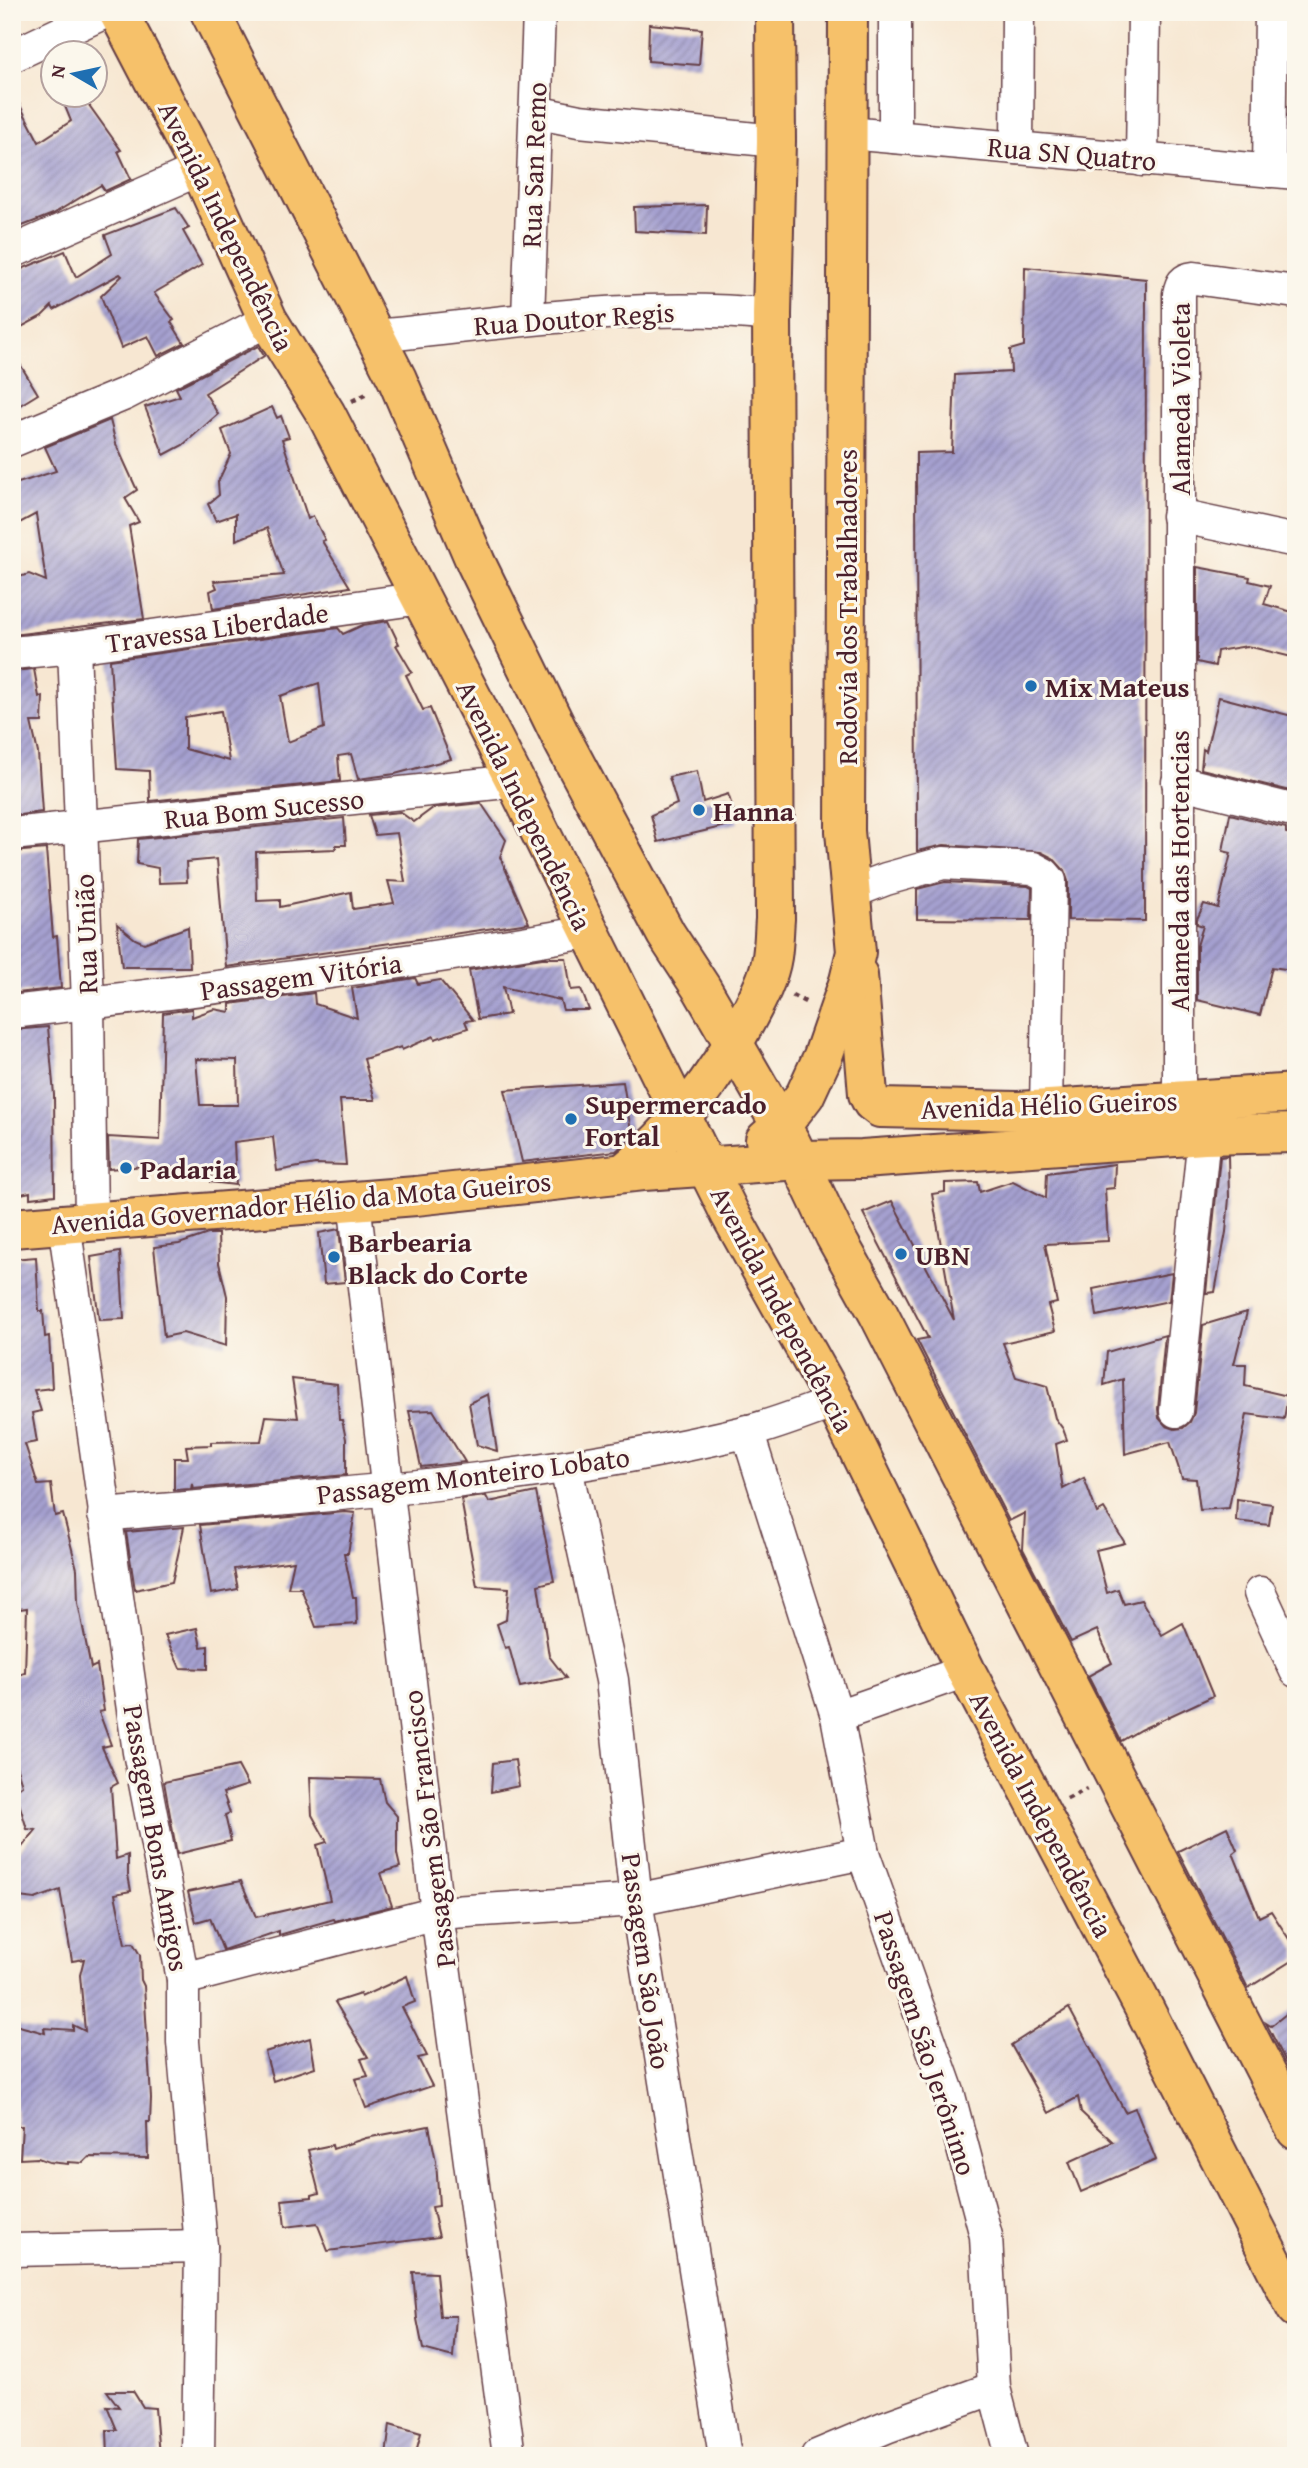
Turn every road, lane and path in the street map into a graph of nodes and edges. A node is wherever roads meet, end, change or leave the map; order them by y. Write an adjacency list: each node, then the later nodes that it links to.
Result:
1 (105, 12): 11 (street)
2 (118, 12): 18 (main road, Avenida Independência)
3 (210, 12): 25 (main road)
4 (539, 12): 12 (street, Rua San Remo)
5 (775, 12): 15 (main road)
6 (848, 12): 13 (main road, Rodovia dos Trabalhadores)
7 (895, 12): 14 (street)
8 (1018, 12): 16 (street)
9 (1144, 12): 17 (street)
10 (1271, 12): 19 (street)
11 (12, 56)
12 (535, 112): 15 (street); 23 (street, Rua San Remo)
13 (848, 134): 14 (street, Rua SN Quatro); 39 (main road, Rodovia dos Trabalhadores)
14 (895, 137): 16 (street, Rua SN Quatro)
15 (776, 141): 22 (main road)
16 (1017, 148): 17 (street, Rua SN Quatro)
17 (1142, 160): 19 (street, Rua SN Quatro)
18 (200, 169): 20 (street); 24 (main road, Avenida Independência)
19 (1282, 172)
20 (12, 252)
21 (1296, 292): 29 (street, Alameda Violeta)
22 (772, 315): 23 (street, Rua Doutor Regis); 44 (main road)
23 (528, 318): 25 (street, Rua Doutor Regis)
24 (268, 320): 28 (street); 31 (main road, Avenida Independência)
25 (376, 336): 44 (main road)
26 (375, 390): 27 (path)
27 (341, 407)
28 (12, 440)
29 (1178, 516): 30 (street); 35 (street, Alameda das Hortencias)
30 (1296, 541)
31 (421, 598): 32 (street, Travessa Liberdade); 34 (main road, Avenida Independência)
32 (74, 647): 33 (street, Travessa Liberdade); 37 (street, Rua União)
33 (12, 653)
34 (515, 781): 37 (street, Rua Bom Sucesso); 40 (main road, Avenida Independência)
35 (1178, 782): 36 (street); 46 (street, Alameda das Hortencias)
36 (1296, 811)
37 (80, 828): 38 (street, Rua Bom Sucesso); 42 (street, Rua União)
38 (12, 834)
39 (852, 892): 41 (main road, Rodovia dos Trabalhadores); 47 (street)
40 (588, 932): 42 (street, Passagem Vitória); 48 (main road, Avenida Independência)
41 (856, 952): 47 (main road, Avenida Hélio Gueiros); 49 (main road, Rodovia dos Trabalhadores)
42 (88, 1003): 43 (street, Passagem Vitória); 56 (street, Rua União)
43 (12, 1012)
44 (734, 1044): 48 (main road); 49 (main road)
45 (1296, 1093): 46 (main road, Avenida Hélio Gueiros)
46 (1179, 1100): 47 (main road, Avenida Hélio Gueiros)
47 (1046, 1109)
48 (682, 1117): 53 (main road, Avenida Independência); 54 (main road)
49 (782, 1126): 52 (main road); 53 (main road, Rodovia dos Trabalhadores)
50 (1296, 1133): 51 (main road)
51 (1204, 1135): 52 (main road); 59 (street)
52 (800, 1160): 53 (main road); 68 (main road)
53 (723, 1165): 54 (main road); 58 (main road, Avenida Independência)
54 (607, 1174): 55 (main road, Avenida Governador Hélio da Mota Gueiros)
55 (354, 1200): 56 (main road, Avenida Governador Hélio da Mota Gueiros); 62 (street, Passagem São Francisco)
56 (77, 1222): 57 (main road, Avenida Governador Hélio da Mota Gueiros); 63 (street, Passagem Bons Amigos)
57 (12, 1228)
58 (835, 1402): 60 (street, Passagem Monteiro Lobato); 65 (main road, Avenida Independência)
59 (1176, 1411)
60 (747, 1432): 61 (street, Passagem Monteiro Lobato); 67 (street, Passagem São Jerônimo)
61 (566, 1468): 62 (street, Passagem Monteiro Lobato); 71 (street, Passagem São João)
62 (387, 1489): 63 (street, Passagem Monteiro Lobato); 72 (street, Passagem São Francisco)
63 (104, 1515): 73 (street, Passagem Bons Amigos)
64 (1261, 1593): 66 (street)
65 (966, 1671): 67 (street); 69 (main road, Avenida Independência)
66 (1296, 1671)
67 (837, 1716): 70 (street, Passagem São Jerônimo)
68 (1114, 1775): 69 (path); 74 (main road)
69 (1041, 1812): 77 (main road, Avenida Independência)
70 (863, 1853): 71 (street); 78 (street, Passagem São Jerônimo)
71 (636, 1900): 72 (street); 81 (street, Passagem São João)
72 (437, 1913): 73 (street); 80 (street, Passagem São Francisco)
73 (183, 1979): 75 (street, Passagem Bons Amigos)
74 (1296, 2130)
75 (201, 2246): 76 (street); 79 (street, Passagem Bons Amigos)
76 (12, 2250)
77 (1296, 2308)
78 (994, 2388): 82 (street); 83 (street, Passagem São Jerônimo)
79 (198, 2456)
80 (509, 2456)
81 (725, 2456)
82 (817, 2456)
83 (1012, 2456)

